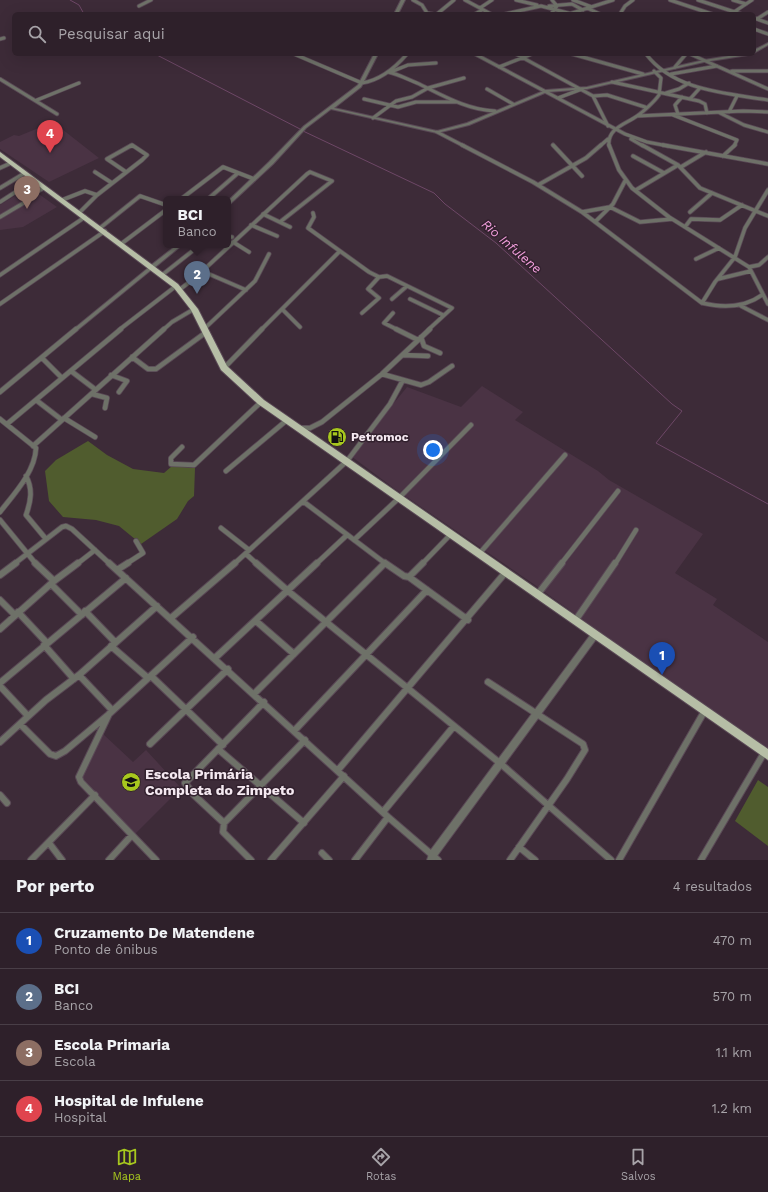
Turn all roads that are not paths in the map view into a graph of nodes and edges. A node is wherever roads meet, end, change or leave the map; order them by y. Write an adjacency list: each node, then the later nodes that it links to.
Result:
1 (151, 0): 20 (street)
2 (402, 0): 29 (street)
3 (413, 0): 30 (street)
4 (454, 0): 31 (street)
5 (465, 0): 26 (street)
6 (492, 0): 26 (street)
7 (516, 0): 21 (street)
8 (560, 0): 17 (street)
9 (573, 0): 18 (street)
10 (585, 0): 18 (street)
11 (613, 0): 24 (street)
12 (632, 0): 39 (street)
13 (670, 0): 40 (street)
14 (698, 0): 41 (street)
15 (733, 0): 19 (street)
16 (752, 0): 19 (street)
17 (553, 1): 22 (street)
18 (581, 3): 24 (street)
19 (746, 4): 41 (street)
20 (138, 6)
21 (541, 6): 23 (street); 34 (street)
22 (557, 6): 23 (street); 27 (street); 28 (street)
23 (546, 7): 27 (street)
24 (592, 7): 25 (street)
25 (587, 8): 28 (street); 38 (street)
26 (481, 9): 32 (street); 33 (street)
27 (556, 10): 35 (street); 36 (street)
28 (583, 10): 37 (street)
29 (397, 12)
30 (426, 12)
31 (439, 12)
32 (478, 12)
33 (487, 12)
34 (514, 12)
35 (554, 12)
36 (563, 12)
37 (576, 12)
38 (596, 12)
39 (621, 12)
40 (706, 12)
41 (734, 12)
42 (768, 12): 43 (street)
43 (756, 19): 44 (street)
44 (768, 23)
45 (756, 30): 46 (street)
46 (768, 34)
47 (4, 38): 48 (street)
48 (0, 39)
49 (768, 44): 50 (street)
50 (756, 51)
51 (299, 56): 81 (street)
52 (375, 56): 81 (street)
53 (405, 56): 69 (street)
54 (479, 56): 66 (street)
55 (518, 56): 62 (street)
56 (527, 56): 62 (street)
57 (579, 56): 74 (street)
58 (648, 56): 68 (street)
59 (684, 56): 67 (street)
60 (694, 56): 63 (street)
61 (735, 56): 63 (street)
62 (522, 58): 66 (street); 84 (street)
63 (704, 61): 65 (street); 67 (street)
64 (436, 63): 69 (street)
65 (716, 66): 71 (street); 75 (street)
66 (499, 67): 88 (street)
67 (675, 67): 68 (street)
68 (661, 70): 70 (street); 75 (street)
69 (394, 71): 81 (street); 83 (street)
70 (654, 71): 74 (street); 89 (street)
71 (728, 71): 72 (street); 78 (street)
72 (745, 72): 73 (street); 78 (street)
73 (768, 72)
74 (643, 74): 79 (street)
75 (670, 74): 82 (street)
76 (0, 78): 96 (street)
77 (464, 78): 83 (street)
78 (745, 78): 87 (street)
79 (612, 82): 84 (street); 89 (street)
80 (79, 83): 96 (street)
81 (362, 83): 102 (street)
82 (690, 83): 86 (street); 89 (street)
83 (428, 88): 98 (street); 100 (street)
84 (580, 88): 88 (street); 90 (street); 93 (street)
85 (487, 89): 99 (street)
86 (699, 89): 91 (street); 95 (street)
87 (768, 89)
88 (546, 91): 93 (street); 99 (street)
89 (663, 93): 92 (street); 101 (street)
90 (593, 96): 101 (street); 115 (street)
91 (737, 96): 97 (street); 105 (street)
92 (682, 97): 95 (street); 111 (street)
93 (558, 98): 115 (street)
94 (364, 99): 100 (street)
95 (690, 99): 107 (street)
96 (37, 100): 109 (street)
97 (768, 100)
98 (458, 101): 100 (street); 104 (street)
99 (513, 104): 103 (street)
100 (391, 105): 114 (street)
101 (645, 107): 112 (street)
102 (330, 108): 114 (street); 139 (street)
103 (495, 111): 104 (street); 113 (street)
104 (486, 112): 113 (street)
105 (729, 112): 106 (street); 108 (street)
106 (768, 112)
107 (707, 113): 108 (street); 111 (street)
108 (720, 113): 118 (street)
109 (56, 114)
110 (671, 114): 111 (street); 112 (street); 125 (street)
111 (678, 114)
112 (637, 116): 116 (street)
113 (484, 117): 117 (street)
114 (373, 118): 117 (street)
115 (608, 126): 116 (street)
116 (614, 130): 119 (street); 120 (street)
117 (438, 132): 143 (street)
118 (768, 132)
119 (608, 139): 130 (street); 141 (street)
120 (634, 139): 122 (street); 129 (street)
121 (553, 145): 130 (street)
122 (706, 152): 125 (street); 129 (street)
123 (0, 154): 126 (highway)
124 (633, 156): 137 (street)
125 (723, 156): 127 (street)
126 (12, 163): 131 (street); 135 (highway)
127 (762, 163): 128 (street); 132 (street)
128 (768, 164)
129 (679, 166): 137 (street); 148 (street)
130 (571, 167): 138 (street); 143 (street)
131 (0, 168)
132 (768, 168)
133 (95, 172): 142 (street)
134 (126, 172): 134 (street); 142 (street)
135 (25, 173): 140 (highway); 144 (street)
136 (238, 173): 139 (street); 150 (street); 151 (street)
137 (664, 173): 146 (street)
138 (582, 176)
139 (254, 179): 153 (street)
140 (34, 180): 145 (highway); 154 (street)
141 (625, 181): 146 (street); 157 (street)
142 (112, 183): 149 (street)
143 (538, 185): 160 (street)
144 (0, 188)
145 (44, 188): 152 (highway); 166 (street)
146 (636, 190): 167 (street)
147 (768, 190): 158 (street)
148 (712, 193): 156 (street); 161 (street)
149 (97, 195): 152 (street); 164 (street)
150 (185, 196)
151 (211, 196)
152 (62, 200): 164 (highway)
153 (231, 200)
154 (0, 202)
155 (163, 204): 173 (street)
156 (742, 206): 158 (street); 172 (street)
157 (611, 207): 160 (street); 167 (street); 169 (street)
158 (755, 211): 165 (street); 185 (street)
159 (163, 212): 176 (street)
160 (582, 212): 169 (street)
161 (690, 212)
162 (313, 213): 182 (street)
163 (263, 214): 168 (street); 168 (street); 170 (street)
164 (82, 215): 173 (highway); 194 (street)
165 (768, 216)
166 (0, 217)
167 (672, 219): 172 (street)
168 (280, 222): 171 (street)
169 (595, 222): 204 (street)
170 (251, 225): 174 (street); 175 (street)
171 (290, 227)
172 (685, 227): 180 (street)
173 (102, 230): 176 (highway); 205 (street)
174 (277, 236)
175 (232, 242): 181 (street)
176 (121, 244): 191 (highway)
177 (176, 248): 191 (street)
178 (196, 248): 195 (street)
179 (226, 248): 193 (street)
180 (719, 248): 185 (street); 187 (street)
181 (249, 252)
182 (339, 252): 184 (street); 188 (street)
183 (269, 254): 200 (street)
184 (345, 255): 188 (street); 196 (street)
185 (735, 257): 192 (street); 197 (street)
186 (768, 257): 189 (street)
187 (696, 259)
188 (331, 260): 209 (street)
189 (764, 261): 190 (street); 192 (street)
190 (768, 265)
191 (152, 267): 195 (highway); 221 (street)
192 (750, 270): 197 (street); 201 (street)
193 (202, 271): 199 (street); 200 (street)
194 (0, 275)
195 (162, 275): 199 (highway)
196 (379, 276): 198 (street); 211 (street)
197 (717, 280): 204 (street)
198 (407, 286): 202 (street); 212 (street)
199 (177, 288): 208 (highway); 224 (street)
200 (246, 290): 215 (street)
201 (762, 295): 206 (street); 207 (street)
202 (392, 299)
203 (410, 299): 212 (street)
204 (702, 302): 207 (street)
205 (0, 304)
206 (768, 304)
207 (741, 306): 213 (street)
208 (194, 309): 215 (highway); 220 (street)
209 (282, 309): 214 (street); 223 (street)
210 (393, 312): 216 (street)
211 (362, 313)
212 (443, 315): 216 (street)
213 (768, 320)
214 (300, 327)
215 (205, 331): 220 (street); 223 (highway)
216 (420, 339): 217 (street); 218 (street)
217 (440, 353)
218 (403, 355): 219 (street); 225 (street)
219 (428, 356)
220 (132, 357): 226 (street)
221 (42, 358): 227 (street); 229 (street)
222 (452, 366): 228 (street)
223 (224, 368): 233 (highway)
224 (71, 371): 227 (street); 230 (street)
225 (382, 374): 228 (street); 240 (street)
226 (111, 375): 230 (street); 231 (street)
227 (62, 378): 232 (street)
228 (403, 380): 245 (street)
229 (0, 392)
230 (94, 392): 234 (street); 236 (street)
231 (119, 392)
232 (36, 400): 236 (street); 238 (street)
233 (261, 402): 237 (highway); 243 (street)
234 (105, 408)
235 (0, 419): 238 (street)
236 (63, 419): 241 (street); 242 (street)
237 (286, 420): 240 (highway); 246 (street)
238 (7, 424): 242 (street)
239 (471, 424): 249 (street)
240 (298, 428): 245 (highway)
241 (95, 437)
242 (33, 446): 247 (street)
243 (182, 447)
244 (565, 455): 263 (street)
245 (347, 462): 249 (highway); 250 (street)
246 (226, 471)
247 (26, 476): 251 (street); 257 (street)
248 (618, 491): 273 (street)
249 (399, 498): 255 (highway); 258 (street)
250 (304, 502): 256 (street); 261 (street)
251 (0, 512)
252 (0, 520): 262 (street)
253 (221, 528): 261 (street)
254 (636, 530): 281 (street)
255 (451, 534): 263 (highway); 268 (street)
256 (347, 535): 258 (street); 272 (street)
257 (46, 539): 260 (street); 262 (street)
258 (354, 540): 264 (street)
259 (136, 541): 265 (street)
260 (95, 550): 265 (street); 270 (street)
261 (247, 552): 272 (street); 278 (street)
262 (28, 554): 267 (street); 270 (street)
263 (479, 554): 266 (highway)
264 (385, 563): 268 (street); 282 (street)
265 (117, 570): 269 (street)
266 (505, 573): 273 (highway); 279 (street)
267 (0, 575)
268 (408, 577): 271 (street)
269 (126, 578): 275 (street); 276 (street)
270 (53, 582): 276 (street); 277 (street)
271 (427, 590): 279 (street); 289 (street)
272 (288, 591): 280 (street); 282 (street)
273 (536, 595): 281 (highway)
274 (0, 600): 277 (street)
275 (157, 606): 278 (street); 287 (street)
276 (83, 613): 286 (street); 287 (street)
277 (16, 614): 283 (street); 286 (street)
278 (171, 618): 285 (street)
279 (468, 620): 298 (street)
280 (256, 621): 288 (street); 290 (street)
281 (575, 621): 284 (highway)
282 (326, 622): 288 (street); 289 (street)
283 (0, 629)
284 (594, 636): 303 (highway); 304 (street)
285 (193, 637): 290 (street); 293 (street)
286 (45, 644): 294 (street); 295 (street)
287 (113, 644): 292 (street); 293 (street)
288 (294, 654): 299 (street)
289 (365, 654): 298 (street); 308 (street)
290 (215, 658): 291 (street)
291 (228, 669): 299 (street); 301 (street)
292 (79, 675): 294 (street); 302 (street)
293 (150, 677): 301 (street); 302 (street)
294 (74, 679): 305 (street)
295 (0, 682)
296 (488, 682): 304 (street)
297 (0, 686): 305 (street)
298 (408, 689): 307 (street); 315 (street)
299 (254, 694): 300 (street)
300 (264, 702): 308 (street); 312 (street)
301 (186, 710): 311 (street); 312 (street)
302 (111, 712): 306 (street); 319 (street)
303 (704, 712): 313 (highway); 342 (street)
304 (537, 715): 314 (street); 321 (street)
305 (28, 716): 306 (street)
306 (20, 724): 310 (street)
307 (454, 726): 314 (street); 322 (street)
308 (295, 730): 309 (street)
309 (305, 740): 315 (street); 317 (street)
310 (0, 742)
311 (150, 744)
312 (220, 747): 317 (street); 324 (street)
313 (766, 754): 343 (street)
314 (501, 764): 321 (street); 330 (street)
315 (338, 770): 316 (street)
316 (344, 776): 322 (street); 325 (street)
317 (260, 788): 324 (street); 325 (street)
318 (0, 795): 320 (street)
319 (94, 795): 326 (street); 327 (street)
320 (7, 803)
321 (548, 806): 328 (street); 341 (street)
322 (383, 812): 323 (street)
323 (388, 817): 330 (street); 338 (street)
324 (224, 823): 335 (street)
325 (304, 823): 336 (street)
326 (132, 835): 333 (street); 334 (street)
327 (49, 843): 331 (street); 332 (street)
328 (519, 847): 339 (street); 340 (street)
329 (322, 853): 337 (street)
330 (434, 858)
331 (31, 860)
332 (62, 860)
333 (109, 860)
334 (156, 860)
335 (251, 860)
336 (271, 860)
337 (329, 860)
338 (354, 860)
339 (510, 860)
340 (535, 860)
341 (611, 860)
342 (619, 860)
343 (701, 860)

